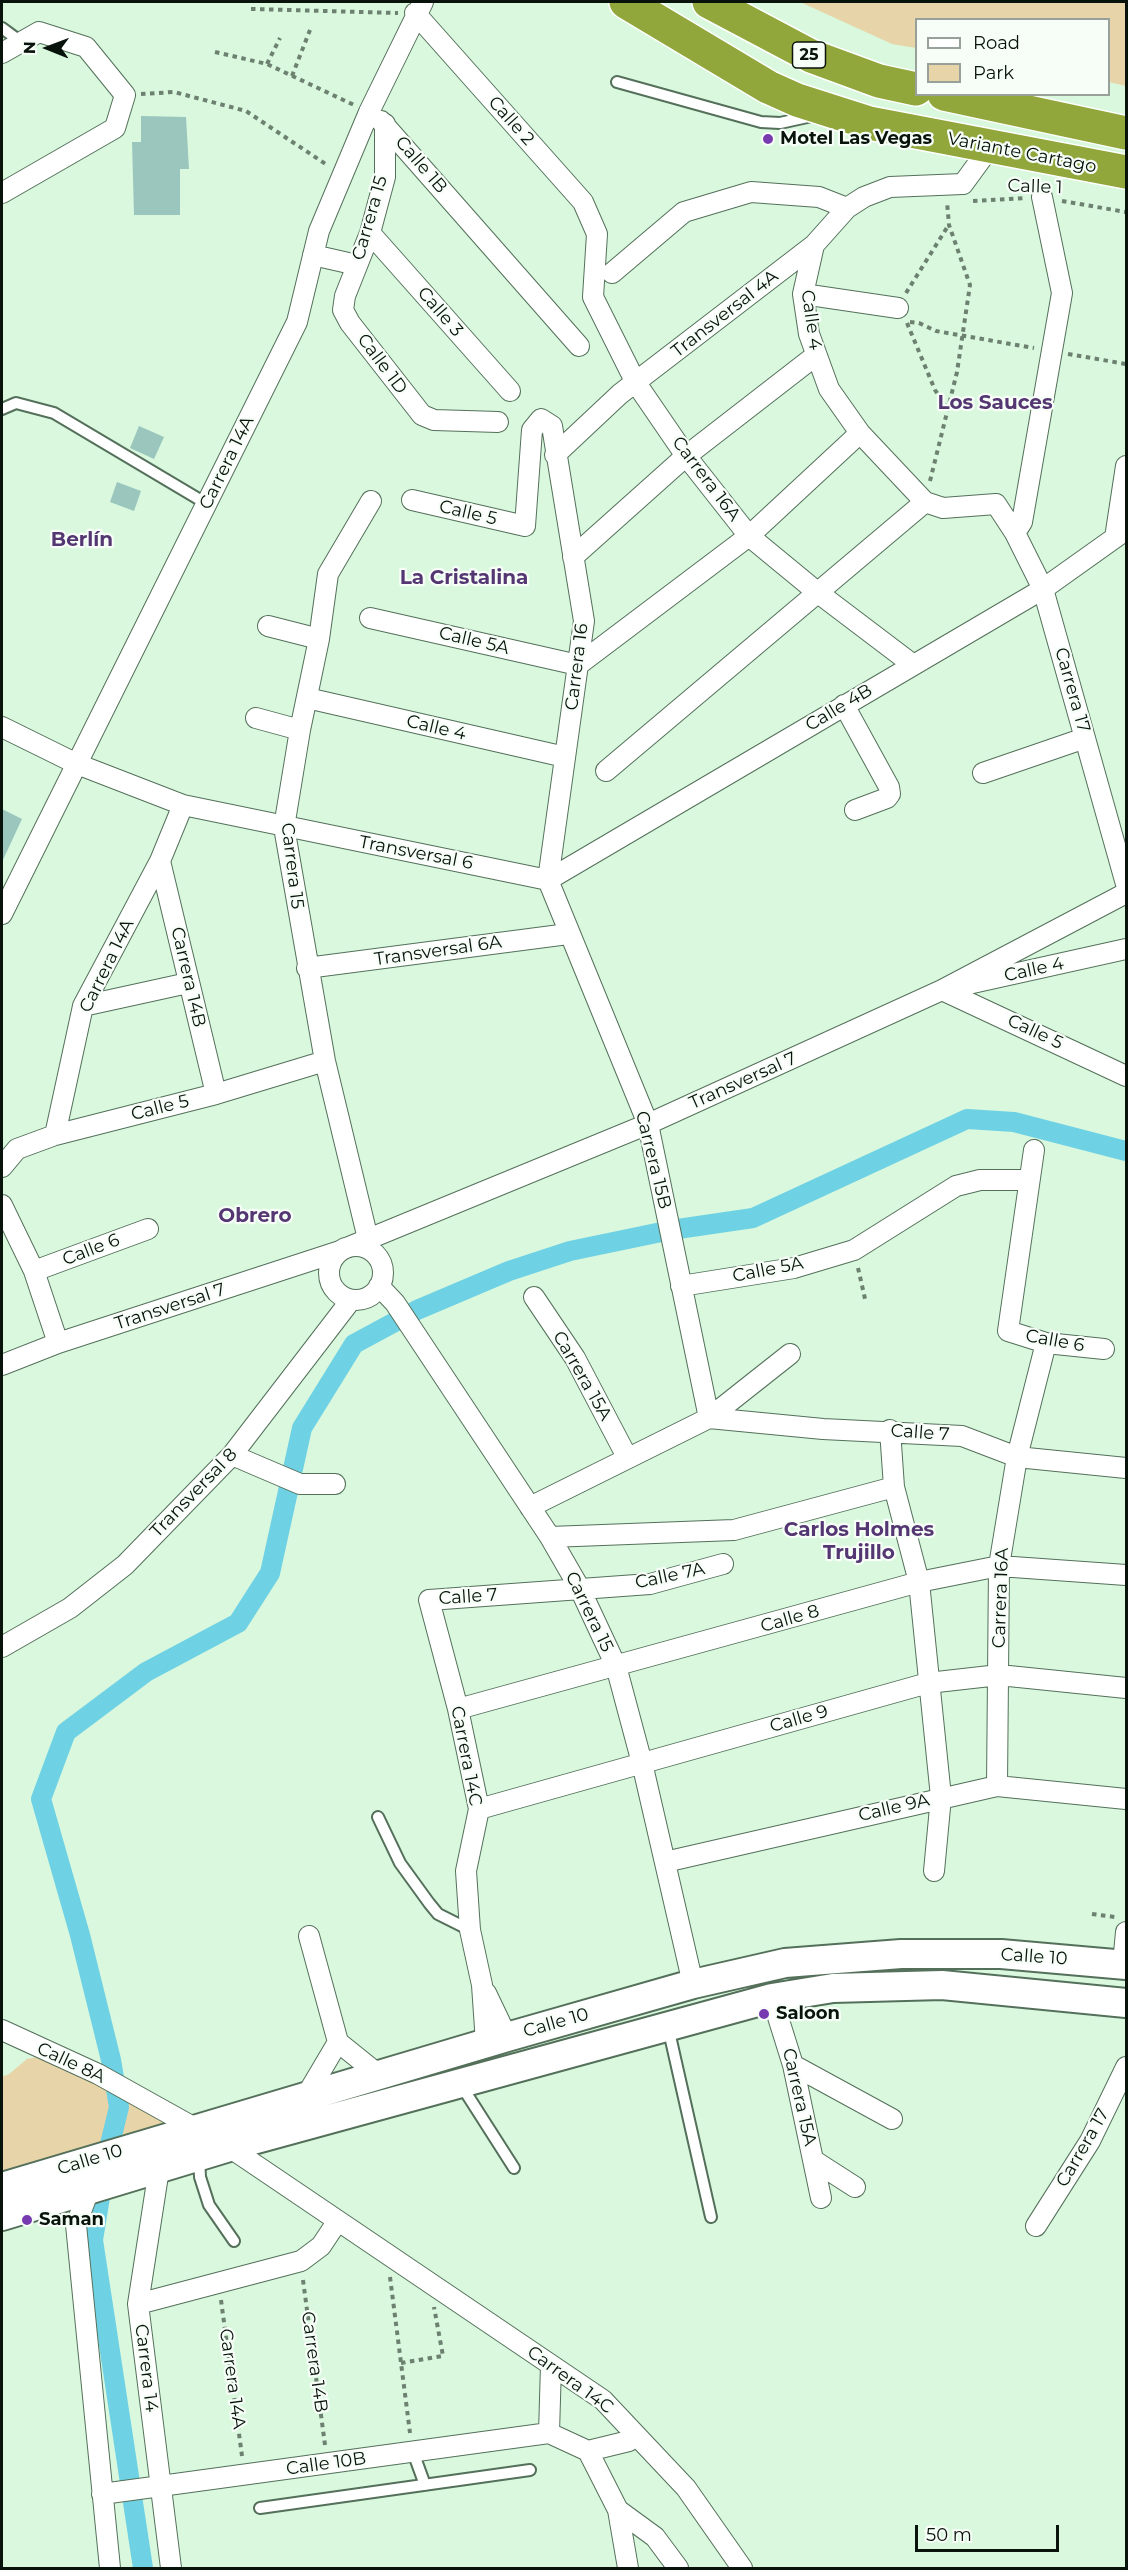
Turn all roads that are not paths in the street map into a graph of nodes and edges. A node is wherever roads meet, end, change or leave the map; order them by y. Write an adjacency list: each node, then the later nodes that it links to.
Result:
1 (626, 2): 11 (highway, Variante Cartago)
2 (709, 2): 8 (highway, 25)
3 (419, 7): 10 (street, Carrera 14A); 20 (street, Calle 2)
4 (2, 28): 5 (lane)
5 (21, 42): 6 (street); 16 (street)
6 (2, 53)
7 (617, 82): 11 (lane)
8 (915, 89)
9 (953, 96): 13 (highway)
10 (369, 112): 12 (street, Calle 1B); 22 (street, Carrera 14A)
11 (833, 112): 14 (highway, Variante Cartago)
12 (385, 124): 19 (street, Carrera 15); 28 (street, Calle 1B)
13 (1126, 133)
14 (990, 147): 15 (highway, Variante Cartago); 18 (street, Calle 4)
15 (1126, 172)
16 (2, 193)
17 (1042, 197): 43 (street)
18 (847, 208): 21 (street, Calle 4); 24 (street)
19 (370, 233): 23 (street, Carrera 15); 31 (street, Calle 3)
20 (597, 234): 30 (street, Carrera 16A)
21 (814, 245): 25 (street, Calle 4); 30 (street, Transversal 4A)
22 (313, 255): 23 (street); 41 (street, Carrera 14A)
23 (357, 265): 26 (street, Carrera 15)
24 (612, 273)
25 (803, 294): 27 (street); 29 (street, Calle 4)
26 (344, 310): 33 (street, Calle 1D)
27 (902, 315)
28 (579, 346)
29 (815, 356): 34 (street, Calle 4); 36 (street)
30 (636, 383): 35 (street); 36 (street, Carrera 16A)
31 (510, 391)
32 (2, 409): 41 (lane)
33 (498, 422)
34 (860, 433): 40 (street, Calle 4); 45 (street)
35 (555, 455): 42 (street, Carrera 16); 46 (street, Carrera 16)
36 (686, 456): 45 (street, Carrera 16A); 46 (street)
37 (1126, 466): 44 (street)
38 (371, 501): 51 (street, Carrera 15)
39 (412, 501): 42 (street, Calle 5)
40 (925, 502): 43 (street, Carrera 17); 48 (street)
41 (207, 504): 61 (street, Carrera 14A)
42 (525, 526)
43 (1015, 533): 47 (street, Carrera 17)
44 (1121, 534): 47 (street, Calle 4B)
45 (749, 536): 48 (street, Carrera 16A); 53 (street)
46 (573, 557): 53 (street, Carrera 16)
47 (1043, 589): 52 (street, Calle 4B); 59 (street, Carrera 17)
48 (817, 592): 52 (street, Carrera 16A); 62 (street)
49 (370, 618): 53 (street, Calle 5A)
50 (268, 626): 51 (street)
51 (319, 639): 54 (street, Carrera 15)
52 (912, 664): 55 (street, Calle 4B)
53 (578, 665): 60 (street, Carrera 16)
54 (307, 698): 58 (street, Carrera 15); 60 (street, Calle 4)
55 (844, 705): 65 (street); 68 (street, Calle 4B)
56 (256, 718): 58 (street)
57 (2, 727): 61 (street)
58 (300, 730): 66 (street, Carrera 15)
59 (1085, 738): 63 (street); 69 (street, Carrera 17)
60 (565, 757): 68 (street, Carrera 16)
61 (77, 764): 64 (street, Transversal 6); 71 (street, Carrera 14A)
62 (606, 771)
63 (983, 773)
64 (183, 805): 66 (street, Transversal 6); 67 (street, Carrera 14A)
65 (855, 810)
66 (284, 827): 68 (street, Transversal 6); 74 (street, Carrera 15)
67 (160, 861): 75 (street, Carrera 14B); 77 (street, Carrera 14A)
68 (548, 880): 72 (street, Carrera 15B)
69 (1126, 884)
70 (1126, 893): 76 (street, Transversal 7)
71 (2, 914)
72 (568, 934): 74 (street, Transversal 6A); 81 (street, Carrera 15B)
73 (1126, 949): 76 (street, Calle 4)
74 (307, 968): 78 (street, Carrera 15)
75 (188, 983): 77 (street); 80 (street, Carrera 14B)
76 (942, 990): 79 (street, Calle 5); 81 (street, Transversal 7)
77 (83, 1006): 82 (street, Carrera 14A)
78 (325, 1061): 80 (street, Calle 5); 88 (street, Carrera 15)
79 (1126, 1076)
80 (216, 1094): 82 (street, Calle 5)
81 (648, 1124): 88 (street, Transversal 7); 92 (street, Carrera 15B)
82 (55, 1135): 84 (street, Calle 5)
83 (1034, 1150): 85 (street)
84 (2, 1167)
85 (1029, 1180): 92 (street, Calle 5A); 96 (street, Calle 6)
86 (2, 1205): 90 (street)
87 (148, 1229): 90 (street, Calle 6)
88 (368, 1239): 89 (street, Transversal 7)
89 (345, 1249): 91 (street); 94 (street); 95 (street, Transversal 7)
90 (34, 1271): 95 (street)
91 (379, 1286): 94 (street); 108 (street, Carrera 15)
92 (681, 1286): 100 (street, Carrera 15B)
93 (534, 1297): 103 (street, Carrera 15A)
94 (351, 1300): 102 (street, Transversal 8)
95 (58, 1343): 99 (street, Transversal 7)
96 (1046, 1343): 97 (street, Calle 6); 104 (street, Carrera 16A)
97 (1104, 1349)
98 (790, 1354): 100 (street)
99 (2, 1365)
100 (709, 1418): 101 (street, Calle 7); 103 (street)
101 (890, 1430): 104 (street, Calle 7); 107 (street)
102 (232, 1455): 106 (street); 116 (street, Transversal 8)
103 (627, 1457): 108 (street)
104 (1017, 1457): 105 (street, Calle 7); 111 (street, Carrera 16A)
105 (1126, 1468)
106 (335, 1484)
107 (894, 1487): 109 (street); 113 (street)
108 (530, 1508): 109 (street, Carrera 15)
109 (550, 1537): 114 (street, Carrera 15)
110 (723, 1564): 114 (street, Calle 7A)
111 (999, 1566): 112 (street, Calle 8); 113 (street, Calle 8); 118 (street, Carrera 16A)
112 (1126, 1575)
113 (919, 1582): 117 (street, Calle 8); 119 (street)
114 (580, 1589): 115 (street, Calle 7); 117 (street, Carrera 15)
115 (429, 1600): 121 (street, Carrera 14C)
116 (2, 1647)
117 (616, 1666): 121 (street, Calle 8); 122 (street, Carrera 15)
118 (999, 1675): 119 (street, Calle 9); 120 (street, Calle 9); 123 (street, Carrera 16A)
119 (928, 1683): 122 (street, Calle 9); 124 (street)
120 (1126, 1688)
121 (458, 1709): 126 (street, Carrera 14C)
122 (642, 1763): 126 (street, Calle 9); 128 (street, Carrera 15)
123 (997, 1786): 124 (street, Calle 9A); 125 (street, Calle 9A)
124 (941, 1797): 128 (street, Calle 9A); 129 (street)
125 (1126, 1799)
126 (479, 1809): 130 (street, Carrera 14C)
127 (378, 1817): 130 (lane)
128 (665, 1862): 134 (street, Carrera 15)
129 (934, 1871)
130 (470, 1930): 139 (street, Carrera 14C)
131 (1126, 1932): 133 (street)
132 (309, 1936): 140 (street)
133 (1125, 1965): 134 (main road, Calle 10)
134 (693, 1984): 139 (main road, Calle 10)
135 (772, 1998): 136 (main road, Calle 10); 137 (main road, Calle 10); 141 (street, Carrera 15A)
136 (1126, 2003)
137 (668, 2025): 144 (main road, Calle 10); 159 (lane)
138 (2, 2030): 147 (street, Calle 8A)
139 (496, 2040): 143 (main road, Calle 10)
140 (338, 2042): 143 (street); 145 (street)
141 (793, 2065): 146 (street); 150 (street, Carrera 15A)
142 (1126, 2067): 162 (street, Carrera 17)
143 (379, 2075): 145 (main road, Calle 10)
144 (459, 2083): 148 (main road, Calle 10); 151 (lane)
145 (306, 2096): 147 (main road, Calle 10)
146 (892, 2119)
147 (196, 2128): 148 (street, Carrera 14C); 153 (main road, Calle 10)
148 (229, 2147): 149 (main road, Calle 10); 160 (street, Carrera 14C)
149 (199, 2157): 152 (main road, Calle 10); 163 (lane)
150 (813, 2160): 154 (street); 156 (street, Carrera 15A)
151 (514, 2168)
152 (159, 2169): 155 (main road, Calle 10); 164 (street, Carrera 14)
153 (2, 2187)
154 (855, 2187)
155 (89, 2190): 157 (main road, Calle 10); 161 (street)
156 (821, 2198)
157 (46, 2204): 158 (main road, Calle 10); 161 (street)
158 (2, 2216)
159 (711, 2217)
160 (337, 2222): 164 (street); 165 (street, Carrera 14C)
161 (76, 2225): 173 (street)
162 (1036, 2226)
163 (234, 2241)
164 (138, 2304): 172 (street, Carrera 14)
165 (551, 2365): 166 (street); 167 (street, Carrera 14C)
166 (549, 2433): 168 (street); 169 (street, Calle 10B)
167 (636, 2435): 168 (street); 180 (street, Carrera 14C)
168 (588, 2451): 175 (street)
169 (413, 2452): 171 (lane); 172 (street, Calle 10B)
170 (530, 2469): 171 (lane)
171 (425, 2485): 174 (lane)
172 (155, 2487): 173 (street, Calle 10B); 177 (street, Carrera 14)
173 (102, 2494): 176 (street)
174 (260, 2508)
175 (618, 2511): 178 (street); 179 (street)
176 (110, 2568)
177 (171, 2568)
178 (628, 2568)
179 (678, 2568)
180 (742, 2568)

